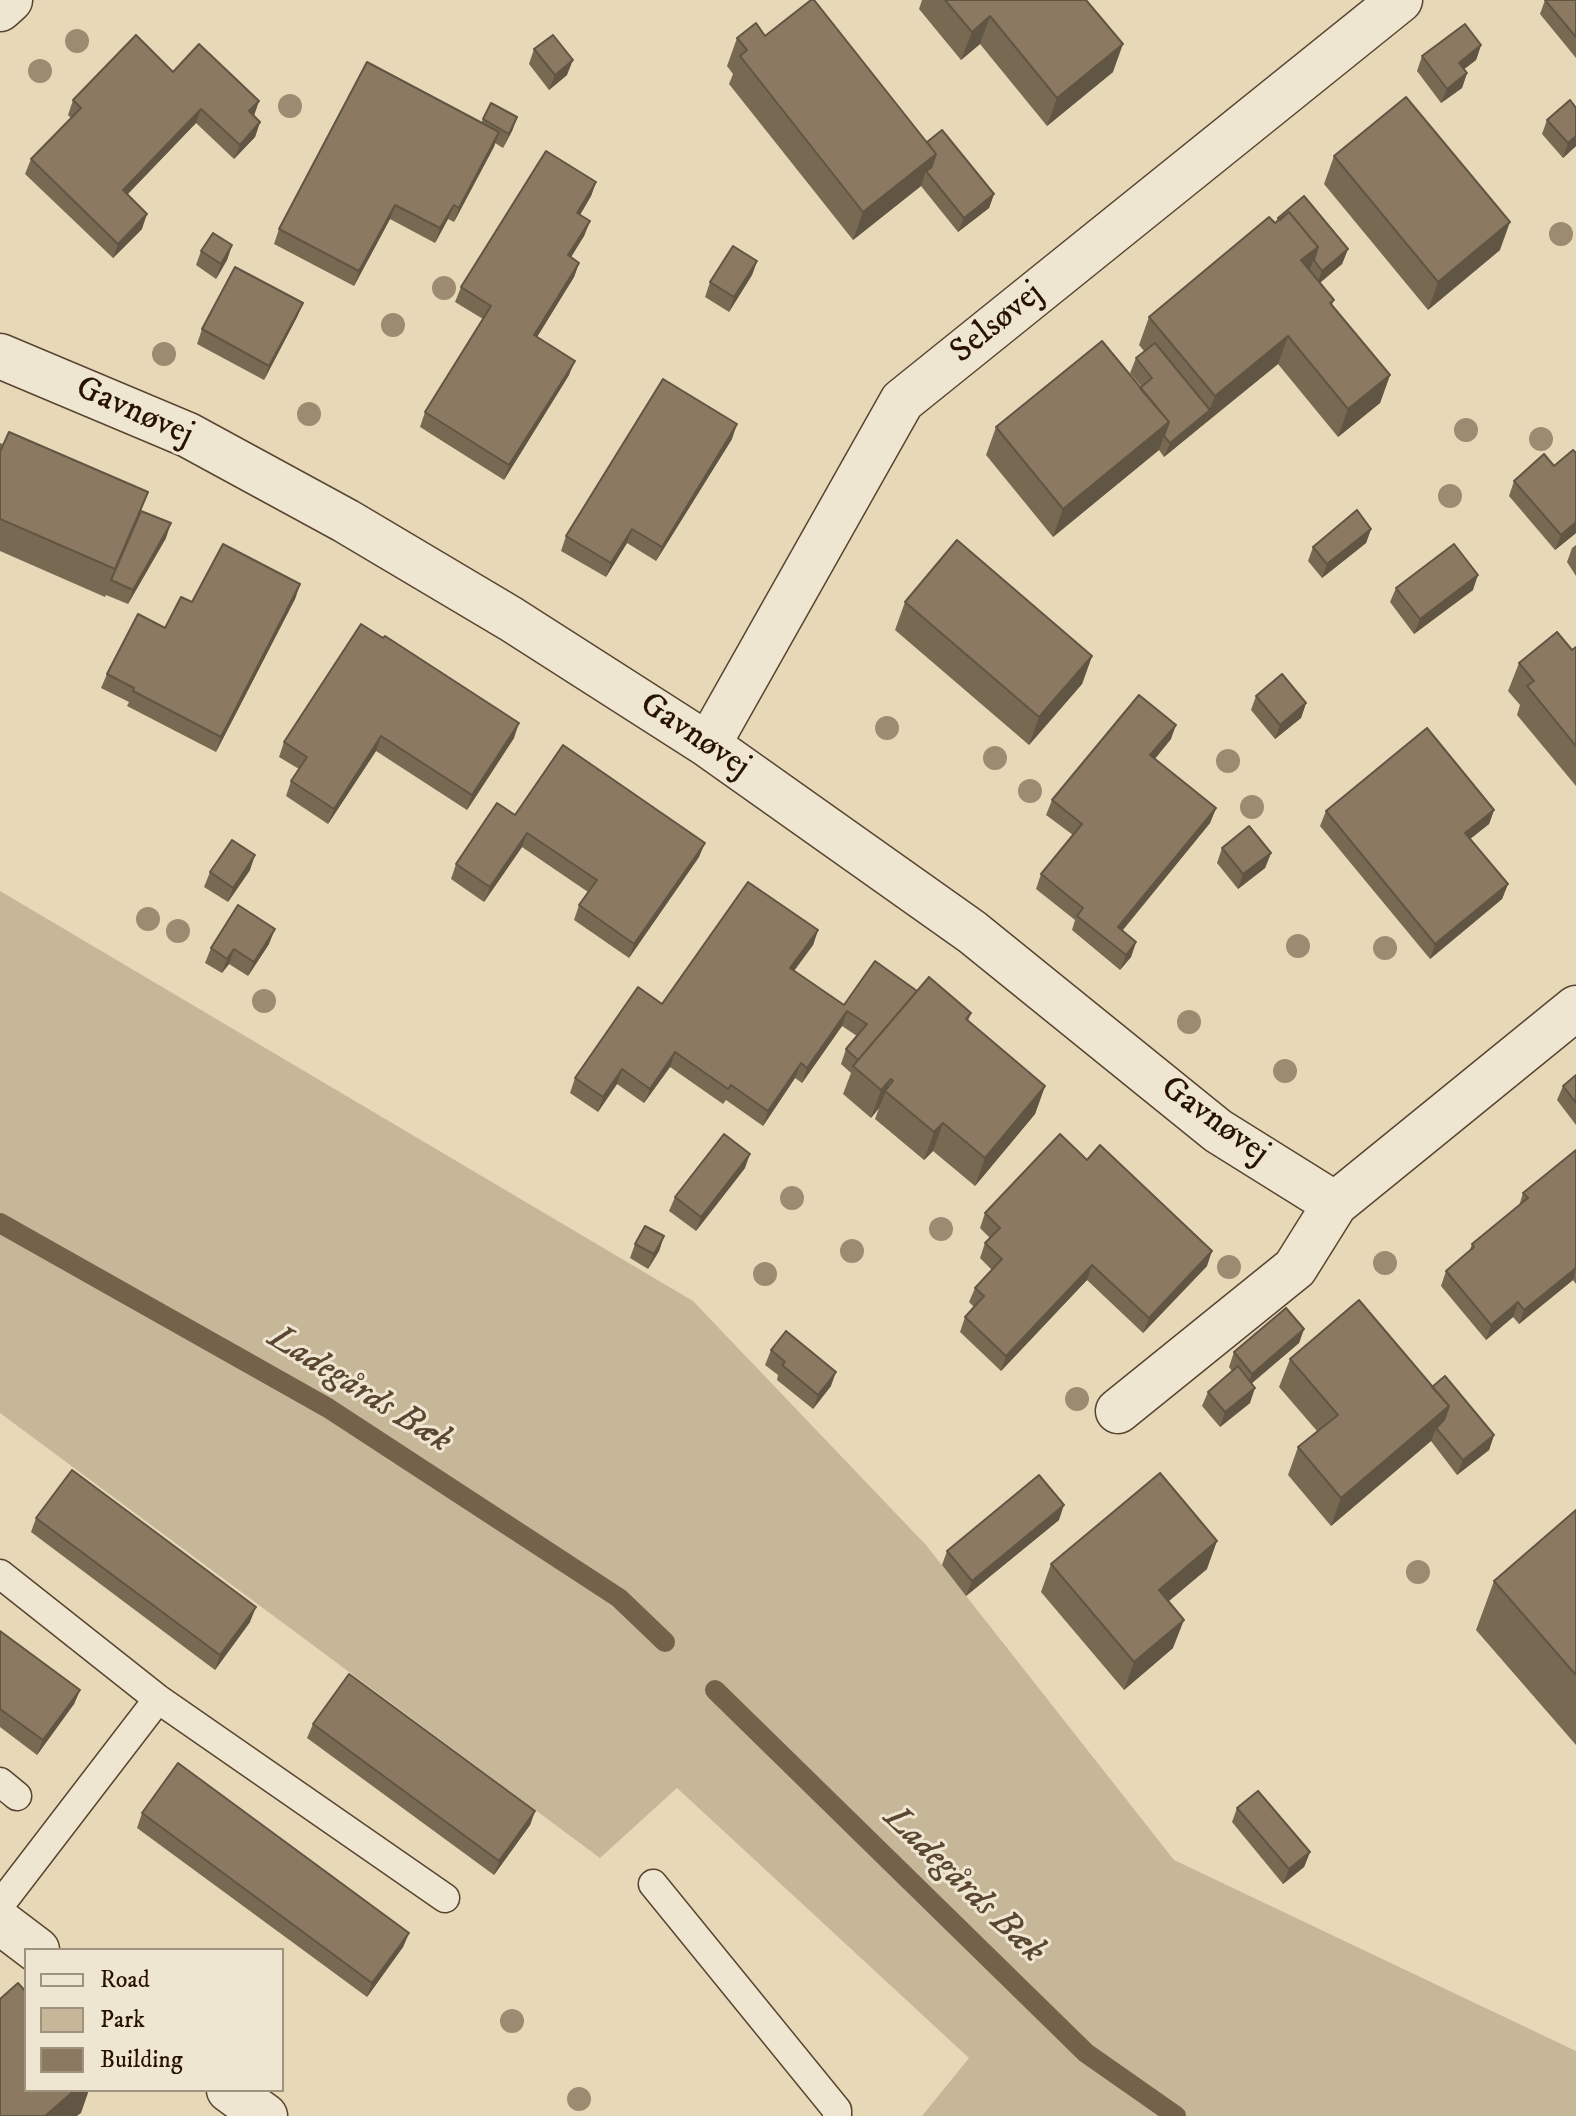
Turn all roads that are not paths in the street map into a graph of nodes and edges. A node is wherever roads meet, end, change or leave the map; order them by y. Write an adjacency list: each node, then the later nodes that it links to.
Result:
1 (10, 0): 3 (street)
2 (1400, 0): 5 (street, Selsøvej)
3 (0, 9)
4 (0, 356): 5 (street, Gavnøvej)
5 (708, 745): 7 (street, Gavnøvej)
6 (1576, 1008): 7 (street)
7 (1335, 1204): 8 (street)
8 (1118, 1411)
9 (0, 1574): 10 (lane)
10 (158, 1699): 12 (lane); 13 (lane)
11 (653, 1884): 18 (lane)
12 (445, 1898)
13 (0, 1905)
14 (0, 1922): 15 (street)
15 (34, 1948)
16 (232, 2092): 17 (street)
17 (265, 2116)
18 (837, 2116)

